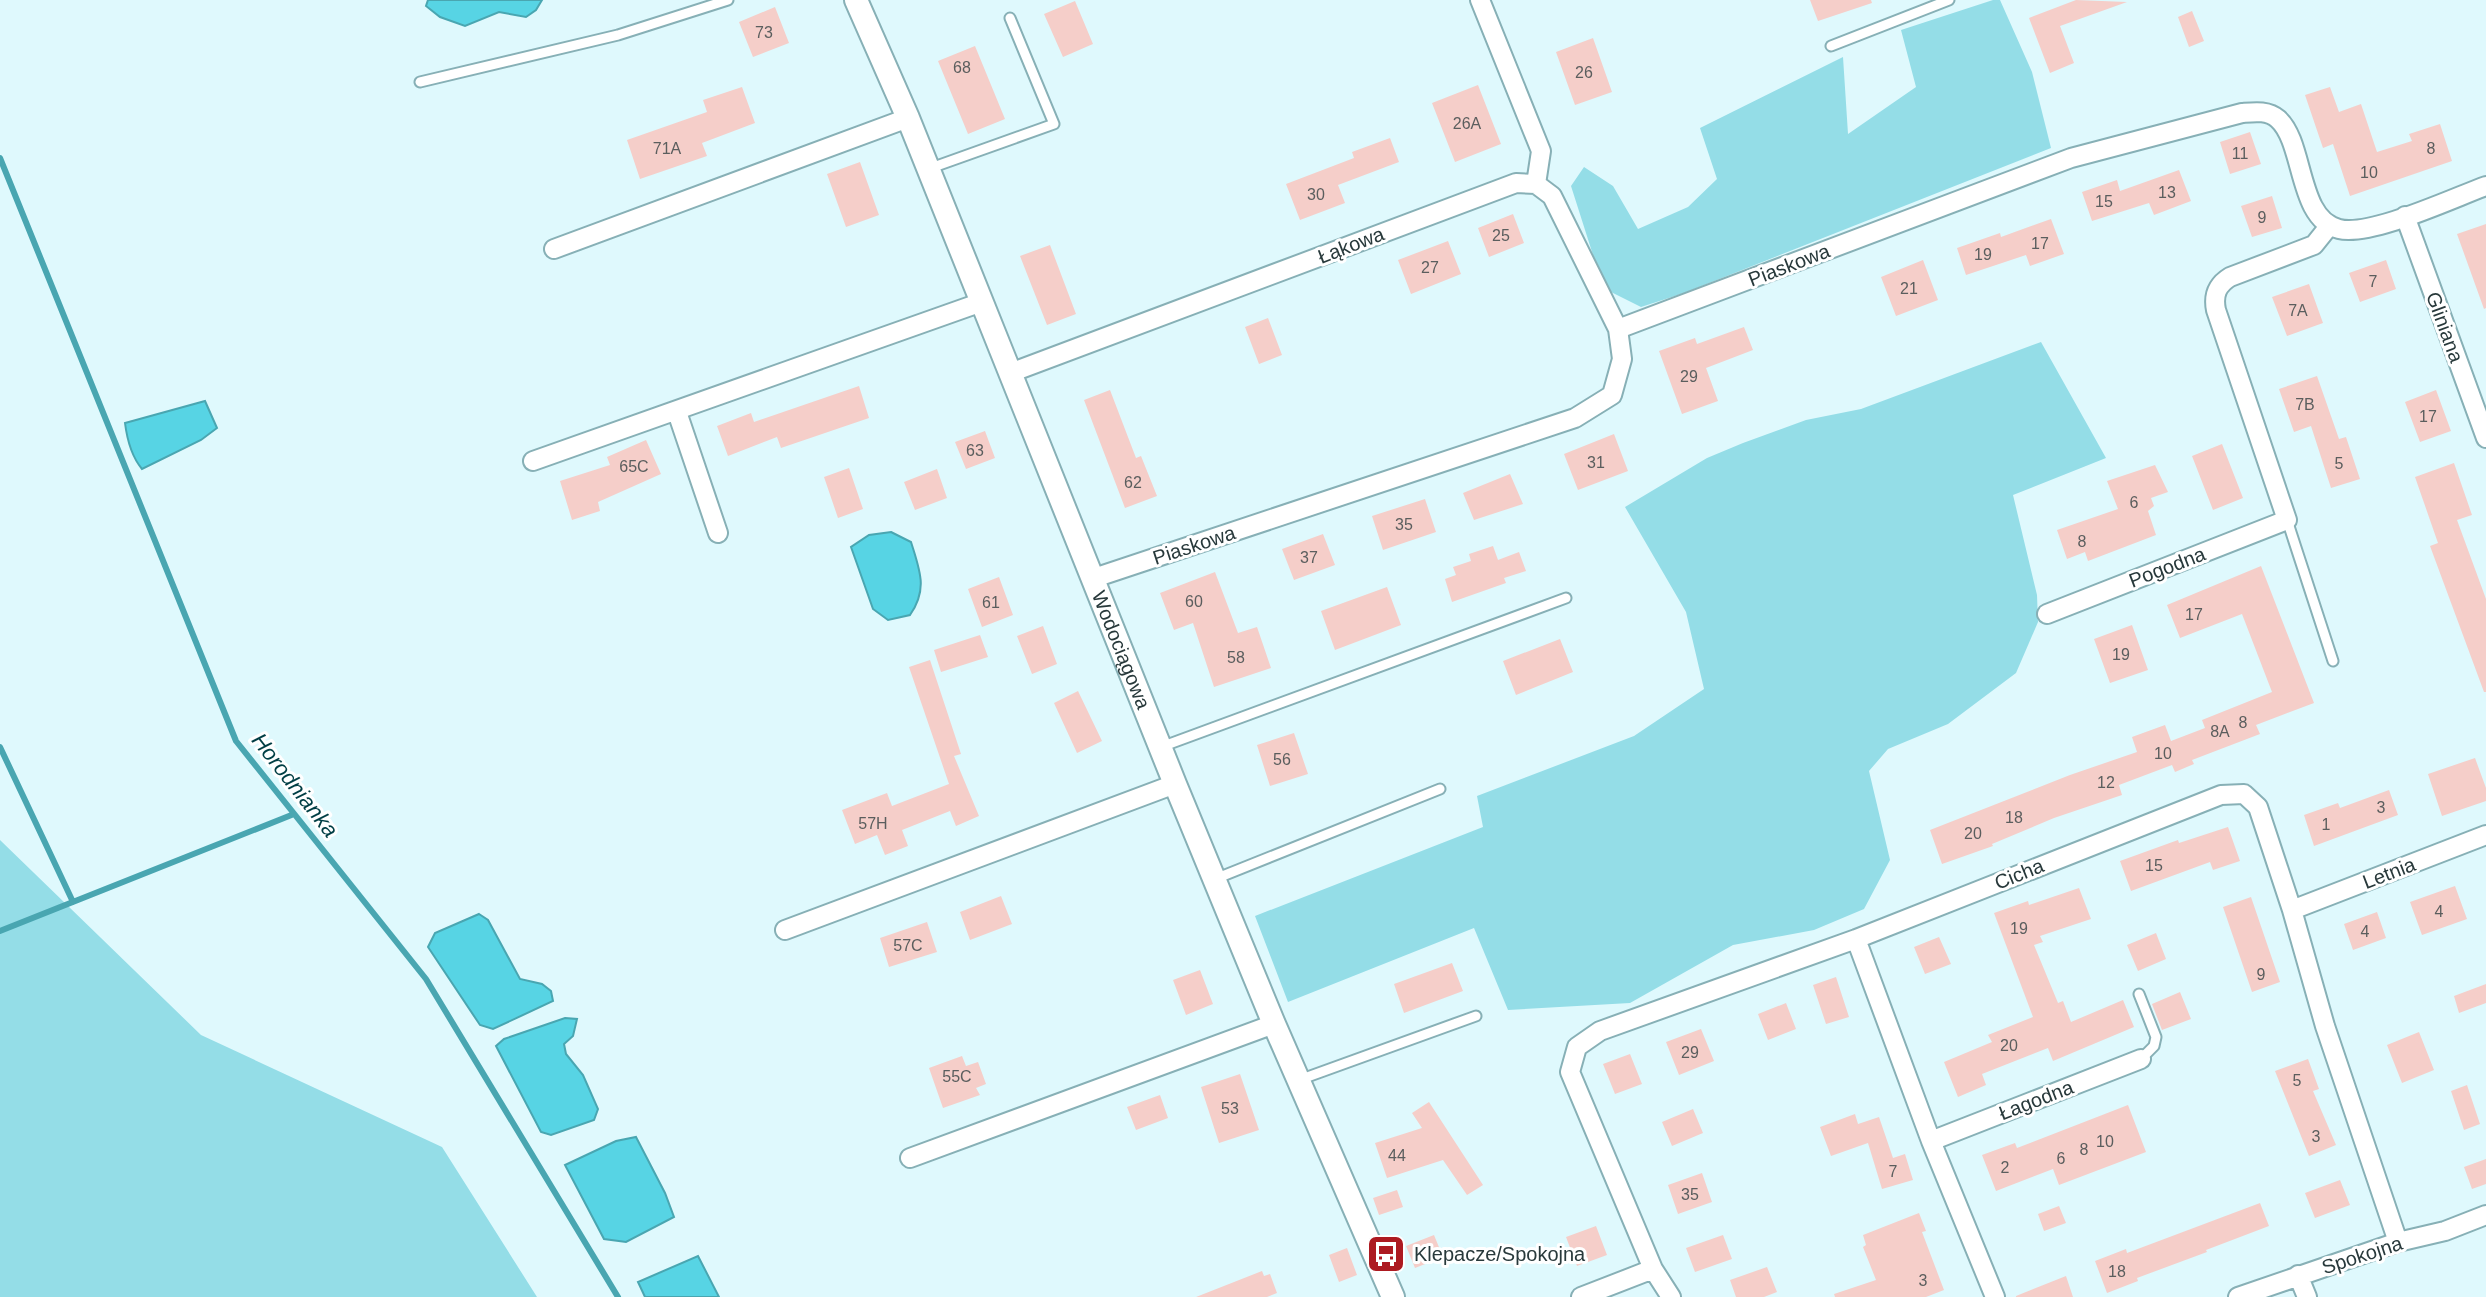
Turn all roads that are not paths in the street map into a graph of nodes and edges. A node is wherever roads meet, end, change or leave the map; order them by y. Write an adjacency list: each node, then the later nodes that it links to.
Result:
1 (728, 0): 7 (lane)
2 (856, 0): 8 (street, Wodociągowa)
3 (1480, 0): 10 (street)
4 (1949, 0): 6 (lane)
5 (1010, 18): 9 (lane)
6 (1831, 46)
7 (420, 82)
8 (908, 118): 9 (street, Wodociągowa); 14 (street)
9 (928, 169): 15 (street, Wodociągowa)
10 (1536, 184): 16 (street); 17 (street, Łąkowa)
11 (2486, 186): 12 (street)
12 (2405, 216): 13 (street); 19 (street, Gliniana)
13 (2330, 225): 16 (street, Piaskowa); 21 (street)
14 (554, 249)
15 (982, 302): 17 (street, Wodociągowa); 18 (street)
16 (1618, 329): 23 (street, Piaskowa)
17 (1010, 373): 23 (street, Wodociągowa)
18 (677, 412): 20 (street); 22 (street)
19 (2486, 438)
20 (533, 461)
21 (2287, 520): 25 (street, Pogodna); 26 (lane)
22 (718, 533)
23 (1094, 578): 27 (street, Wodociągowa)
24 (1566, 598): 27 (lane)
25 (2047, 614)
26 (2333, 661)
27 (1161, 747): 28 (street, Wodociągowa)
28 (1175, 784): 31 (street, Wodociągowa); 33 (street)
29 (1440, 789): 31 (lane)
30 (2486, 835): 32 (street, Letnia)
31 (1215, 879): 37 (street, Wodociągowa)
32 (2292, 910): 34 (street, Cicha); 43 (street, Cicha)
33 (785, 930)
34 (1856, 939): 40 (street); 44 (street, Cicha)
35 (2139, 994): 38 (lane)
36 (1476, 1016): 39 (lane)
37 (1274, 1024): 39 (street, Wodociągowa); 41 (street)
38 (2141, 1059): 40 (street, Łagodna)
39 (1299, 1080): 46 (street, Wodociągowa)
40 (1931, 1141): 49 (street)
41 (910, 1158)
42 (2486, 1215): 43 (street, Spokojna)
43 (2398, 1242): 45 (street, Spokojna)
44 (1653, 1269): 47 (street); 48 (street)
45 (2298, 1275): 50 (street, Spokojna); 51 (street)
46 (1393, 1297)
47 (1581, 1297)
48 (1671, 1297)
49 (1995, 1297)
50 (2238, 1297)
51 (2307, 1297)

